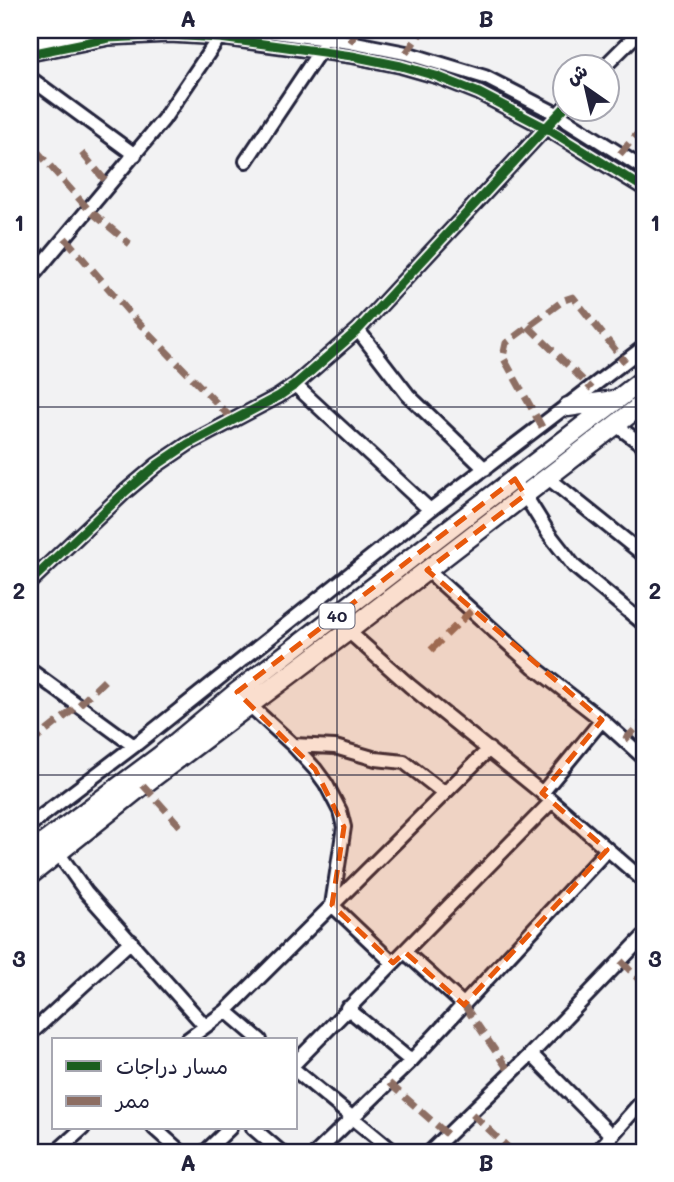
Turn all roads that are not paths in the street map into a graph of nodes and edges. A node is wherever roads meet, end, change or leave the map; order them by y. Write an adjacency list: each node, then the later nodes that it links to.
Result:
1 (93, 30): 6 (street)
2 (259, 30): 5 (street)
3 (641, 30): 7 (street)
4 (222, 34): 8 (street); 9 (street); 15 (street)
5 (325, 38): 8 (street); 11 (street)
6 (30, 42)
7 (619, 52)
8 (319, 53): 14 (street); 16 (street)
9 (30, 54)
10 (30, 78): 15 (street)
11 (552, 106)
12 (552, 121): 14 (street)
13 (578, 122): 17 (street)
14 (546, 128): 18 (street); 20 (street)
15 (135, 155): 19 (street)
16 (246, 161)
17 (644, 169)
18 (644, 188)
19 (30, 279)
20 (358, 330): 23 (street); 29 (street)
21 (644, 347): 26 (street)
22 (644, 379): 24 (highway, 40)
23 (295, 385): 33 (street); 37 (street)
24 (618, 399): 26 (highway); 31 (highway, 40)
25 (644, 403): 27 (highway, 40)
26 (568, 407): 29 (street)
27 (616, 425): 28 (street); 30 (highway, 40)
28 (644, 446)
29 (485, 469): 33 (street)
30 (547, 477): 32 (highway, 40); 34 (street)
31 (515, 479): 32 (street); 38 (highway, 40)
32 (525, 495): 35 (highway, 40); 39 (street)
33 (430, 510): 36 (street)
34 (644, 555)
35 (427, 570): 40 (highway, 40); 44 (street)
36 (346, 578): 38 (street); 46 (street)
37 (30, 582)
38 (362, 597): 42 (highway, 40)
39 (644, 624)
40 (348, 631): 43 (highway, 40); 47 (street)
41 (30, 670): 46 (street)
42 (237, 692): 43 (street); 53 (highway, 40)
43 (249, 706): 45 (street); 54 (highway, 40)
44 (602, 720): 48 (street); 50 (street)
45 (293, 745): 49 (street); 57 (street)
46 (134, 746): 51 (street)
47 (489, 749): 49 (street); 50 (street)
48 (644, 758)
49 (444, 793): 57 (street)
50 (547, 797): 52 (street); 60 (street)
51 (30, 825)
52 (607, 850): 56 (street); 62 (street)
53 (30, 853)
54 (59, 854): 55 (highway, 40); 59 (street)
55 (30, 875)
56 (644, 881)
57 (332, 905): 61 (street); 64 (street)
58 (644, 936): 69 (street)
59 (131, 941): 65 (street); 66 (street)
60 (405, 952): 61 (street); 62 (street)
61 (393, 963): 63 (street)
62 (464, 1005): 71 (street)
63 (347, 1009): 70 (street); 71 (street)
64 (226, 1011): 65 (street); 68 (street)
65 (205, 1026): 67 (street)
66 (30, 1034)
67 (190, 1038)
68 (258, 1038)
69 (531, 1054): 79 (street); 86 (street)
70 (298, 1060)
71 (411, 1061): 74 (street)
72 (298, 1073): 74 (street)
73 (644, 1099): 79 (street)
74 (351, 1118): 84 (street); 85 (street)
75 (81, 1130): 80 (street)
76 (156, 1130): 81 (street)
77 (228, 1130): 82 (street)
78 (255, 1130): 83 (street)
79 (612, 1136): 87 (street)
80 (56, 1152)
81 (181, 1152)
82 (205, 1152)
83 (281, 1152)
84 (317, 1152)
85 (394, 1152)
86 (430, 1152)
87 (597, 1152)

